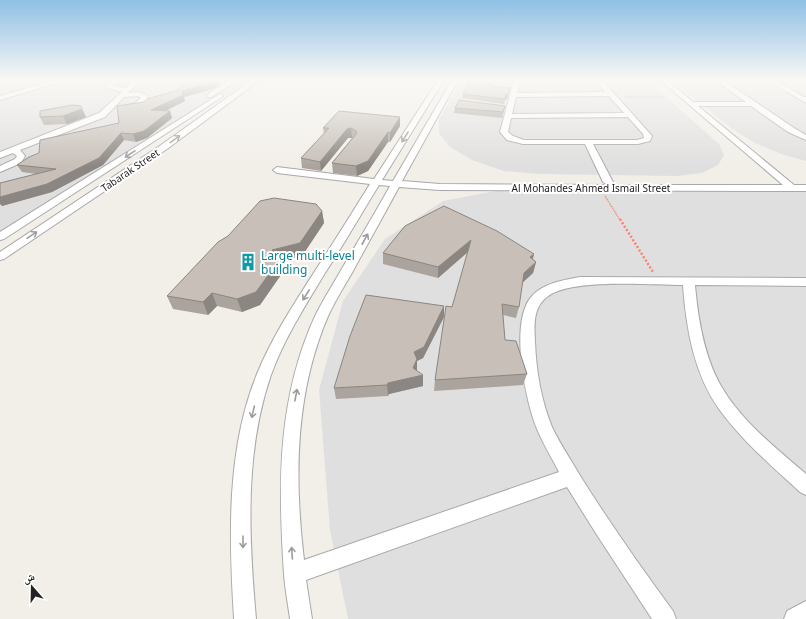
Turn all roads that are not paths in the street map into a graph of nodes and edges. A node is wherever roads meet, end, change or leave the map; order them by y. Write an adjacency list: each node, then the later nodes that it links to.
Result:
1 (109, 109): 16 (street)
2 (188, 109): 13 (street)
3 (201, 109): 13 (street, Tabarak Street)
4 (217, 109): 27 (street, Tabarak Street, one-way to 4)
5 (428, 109): 20 (street, one-way to 20)
6 (443, 109): 21 (street)
7 (623, 109): 12 (street)
8 (689, 109): 24 (street)
9 (697, 109): 24 (street)
10 (760, 109): 14 (street)
11 (506, 110): 12 (street); 15 (street)
12 (628, 115): 15 (street)
13 (184, 120): 26 (street, Tabarak Street, one-way to 26)
14 (806, 138)
15 (588, 142): 22 (street)
16 (13, 150): 17 (street); 18 (street)
17 (0, 155)
18 (0, 169)
19 (277, 170): 20 (street, Al Mohandes Ahmed Ismail Street)
20 (378, 179): 21 (street, Al Mohandes Ahmed Ismail Street); 34 (street, one-way to 34)
21 (398, 181): 22 (street, Al Mohandes Ahmed Ismail Street); 24 (street, Al Mohandes Ahmed Ismail Street); 32 (street, one-way to 21)
22 (608, 182): 24 (street, Al Mohandes Ahmed Ismail Street)
23 (806, 182): 24 (street, Al Mohandes Ahmed Ismail Street)
24 (783, 185): 25 (street, Al Mohandes Ahmed Ismail Street)
25 (806, 188)
26 (0, 237)
27 (0, 257)
28 (689, 282): 29 (street); 30 (street); 31 (street)
29 (806, 282)
30 (571, 477): 32 (street); 36 (street)
31 (806, 486)
32 (294, 574): 35 (street)
33 (806, 612): 37 (street)
34 (245, 619)
35 (301, 619)
36 (665, 619)
37 (795, 619)

